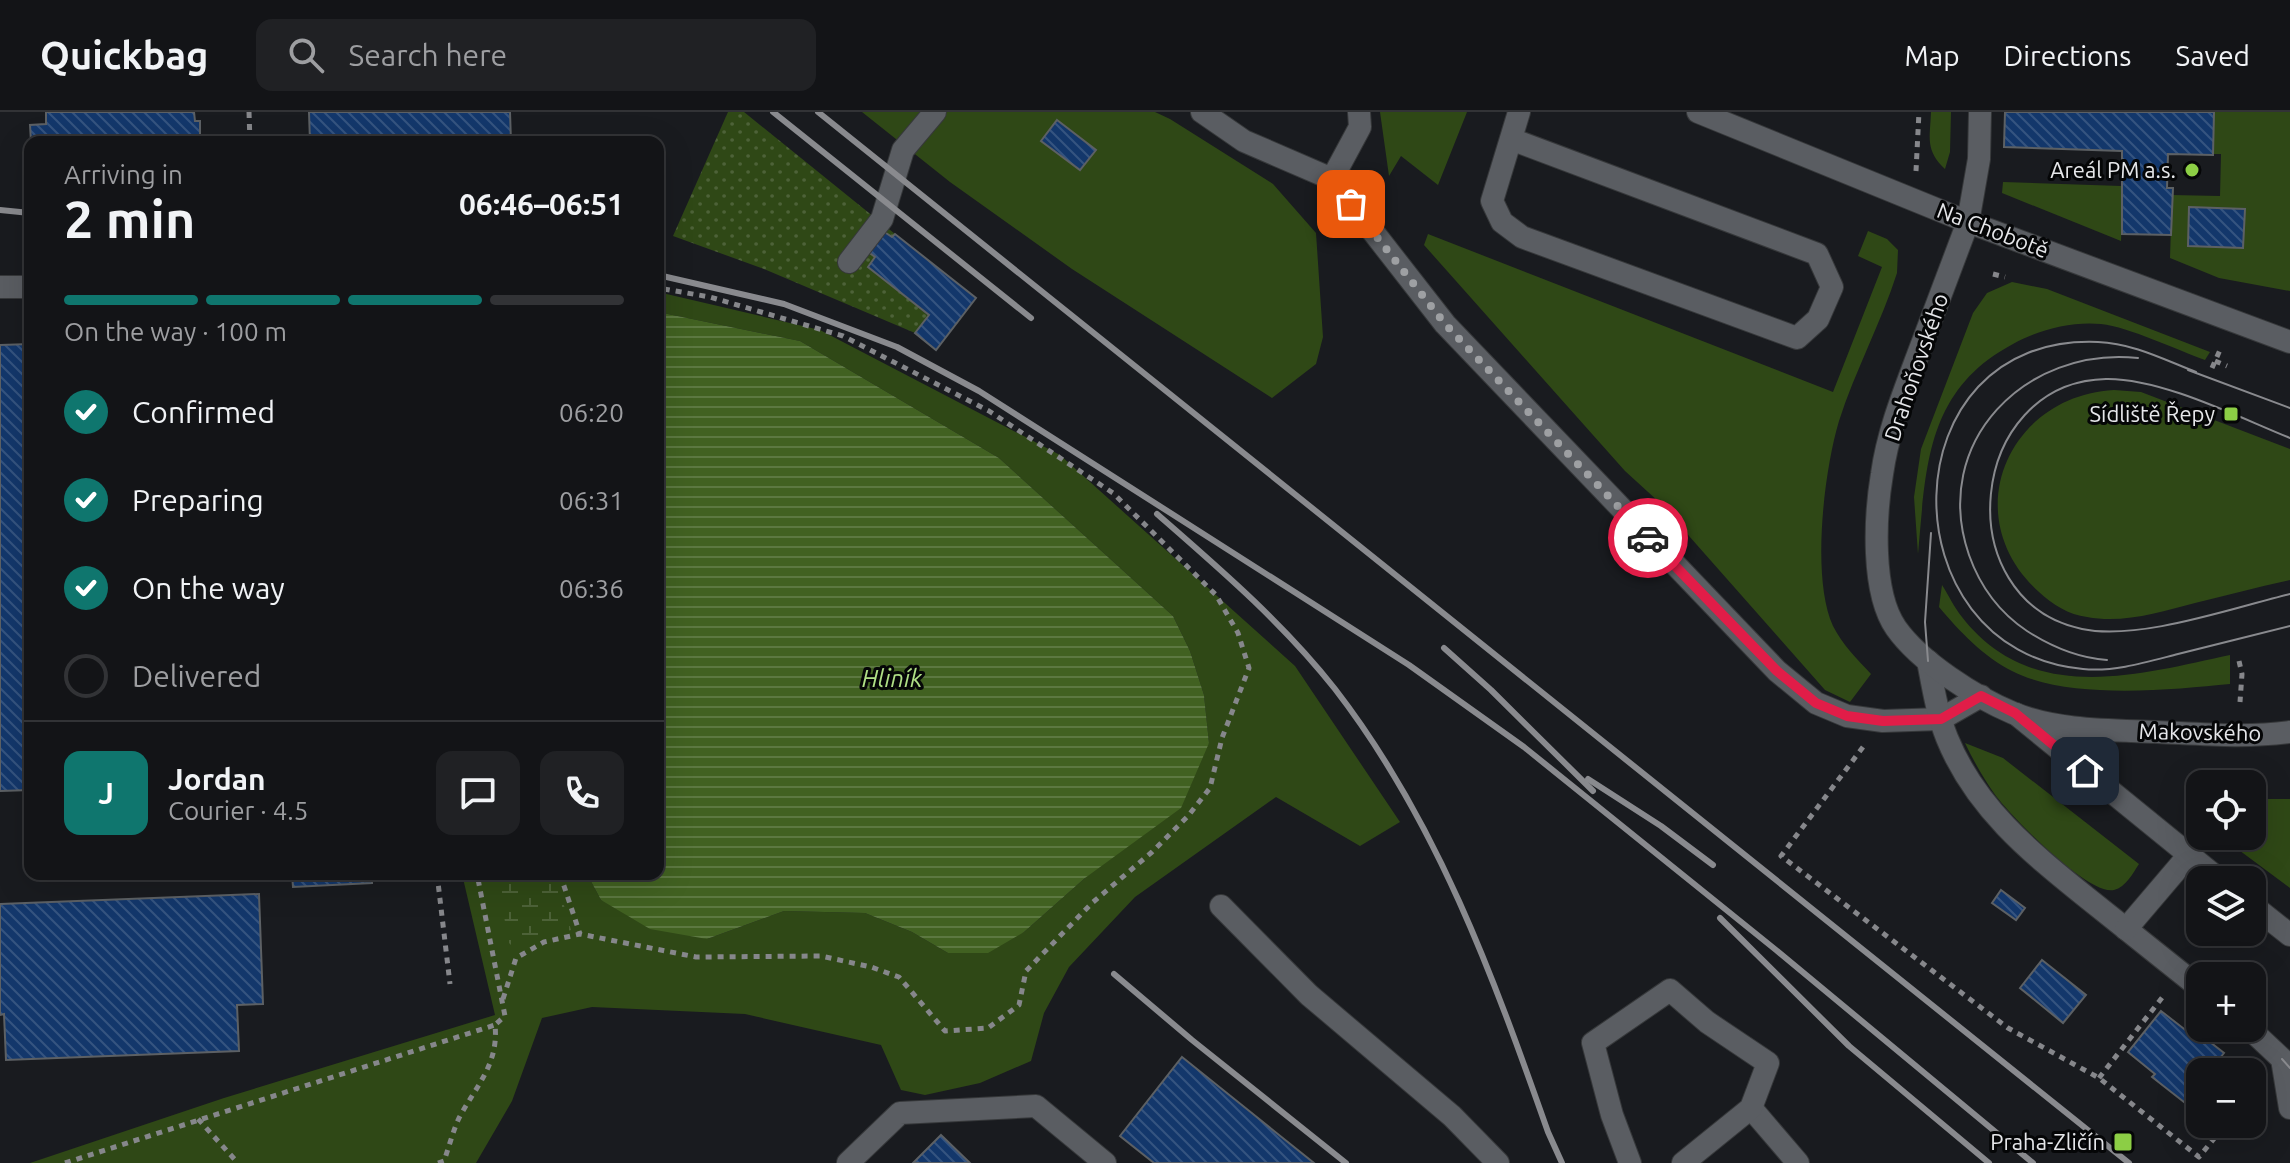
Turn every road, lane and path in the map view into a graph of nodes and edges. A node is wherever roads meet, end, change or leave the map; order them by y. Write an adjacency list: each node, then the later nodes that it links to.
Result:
1 (249, 112): 9 (path)
2 (935, 112): 14 (street)
3 (1202, 112): 11 (street)
4 (1359, 112): 11 (street)
5 (1519, 112): 10 (street)
6 (1698, 112): 13 (street, Na Chobotě)
7 (1919, 112): 12 (path)
8 (1980, 112): 13 (street, Drahoňovského)
9 (250, 136)
10 (1511, 139): 10 (street)
11 (1332, 179): 31 (street)
12 (1916, 179)
13 (1968, 222): 20 (street, Na Chobotě); 25 (street, Drahoňovského)
14 (849, 262)
15 (1993, 274): 16 (path)
16 (2005, 277)
17 (0, 287): 18 (street)
18 (24, 287)
19 (664, 289): 41 (path)
20 (2290, 342)
21 (2220, 350): 22 (path)
22 (2215, 361): 23 (path); 24 (path)
23 (2227, 366)
24 (2212, 368)
25 (1928, 661): 27 (street, Drahoňovského); 30 (street)
26 (2239, 661): 28 (path)
27 (1981, 696): 29 (street, Drahoňovského); 30 (street)
28 (2240, 702)
29 (2015, 713): 32 (street, Makovského); 33 (street, Drahoňovského)
30 (1941, 719): 31 (street); 40 (street)
31 (1883, 721): 49 (path)
32 (2290, 732)
33 (2189, 855): 34 (street, Drahoňovského); 40 (street)
34 (2203, 866)
35 (438, 880): 44 (path)
36 (478, 880): 46 (path)
37 (562, 880): 41 (path)
38 (1221, 906): 59 (street)
39 (2266, 916): 42 (street)
40 (2126, 929): 43 (street)
41 (580, 934): 46 (path)
42 (2290, 935)
43 (2186, 977)
44 (450, 984)
45 (2170, 987): 49 (path)
46 (503, 999): 47 (path)
47 (495, 1025): 52 (path); 56 (path)
48 (2264, 1042): 51 (street)
49 (2099, 1078): 53 (path)
50 (1751, 1108): 60 (street); 61 (street); 62 (street)
51 (2290, 1108)
52 (198, 1119): 54 (path); 55 (path)
53 (2215, 1138)
54 (65, 1163)
55 (238, 1163)
56 (438, 1163)
57 (848, 1163): 58 (street)
58 (1105, 1163)
59 (1498, 1163)
60 (1630, 1163)
61 (1683, 1163)
62 (1798, 1163)

